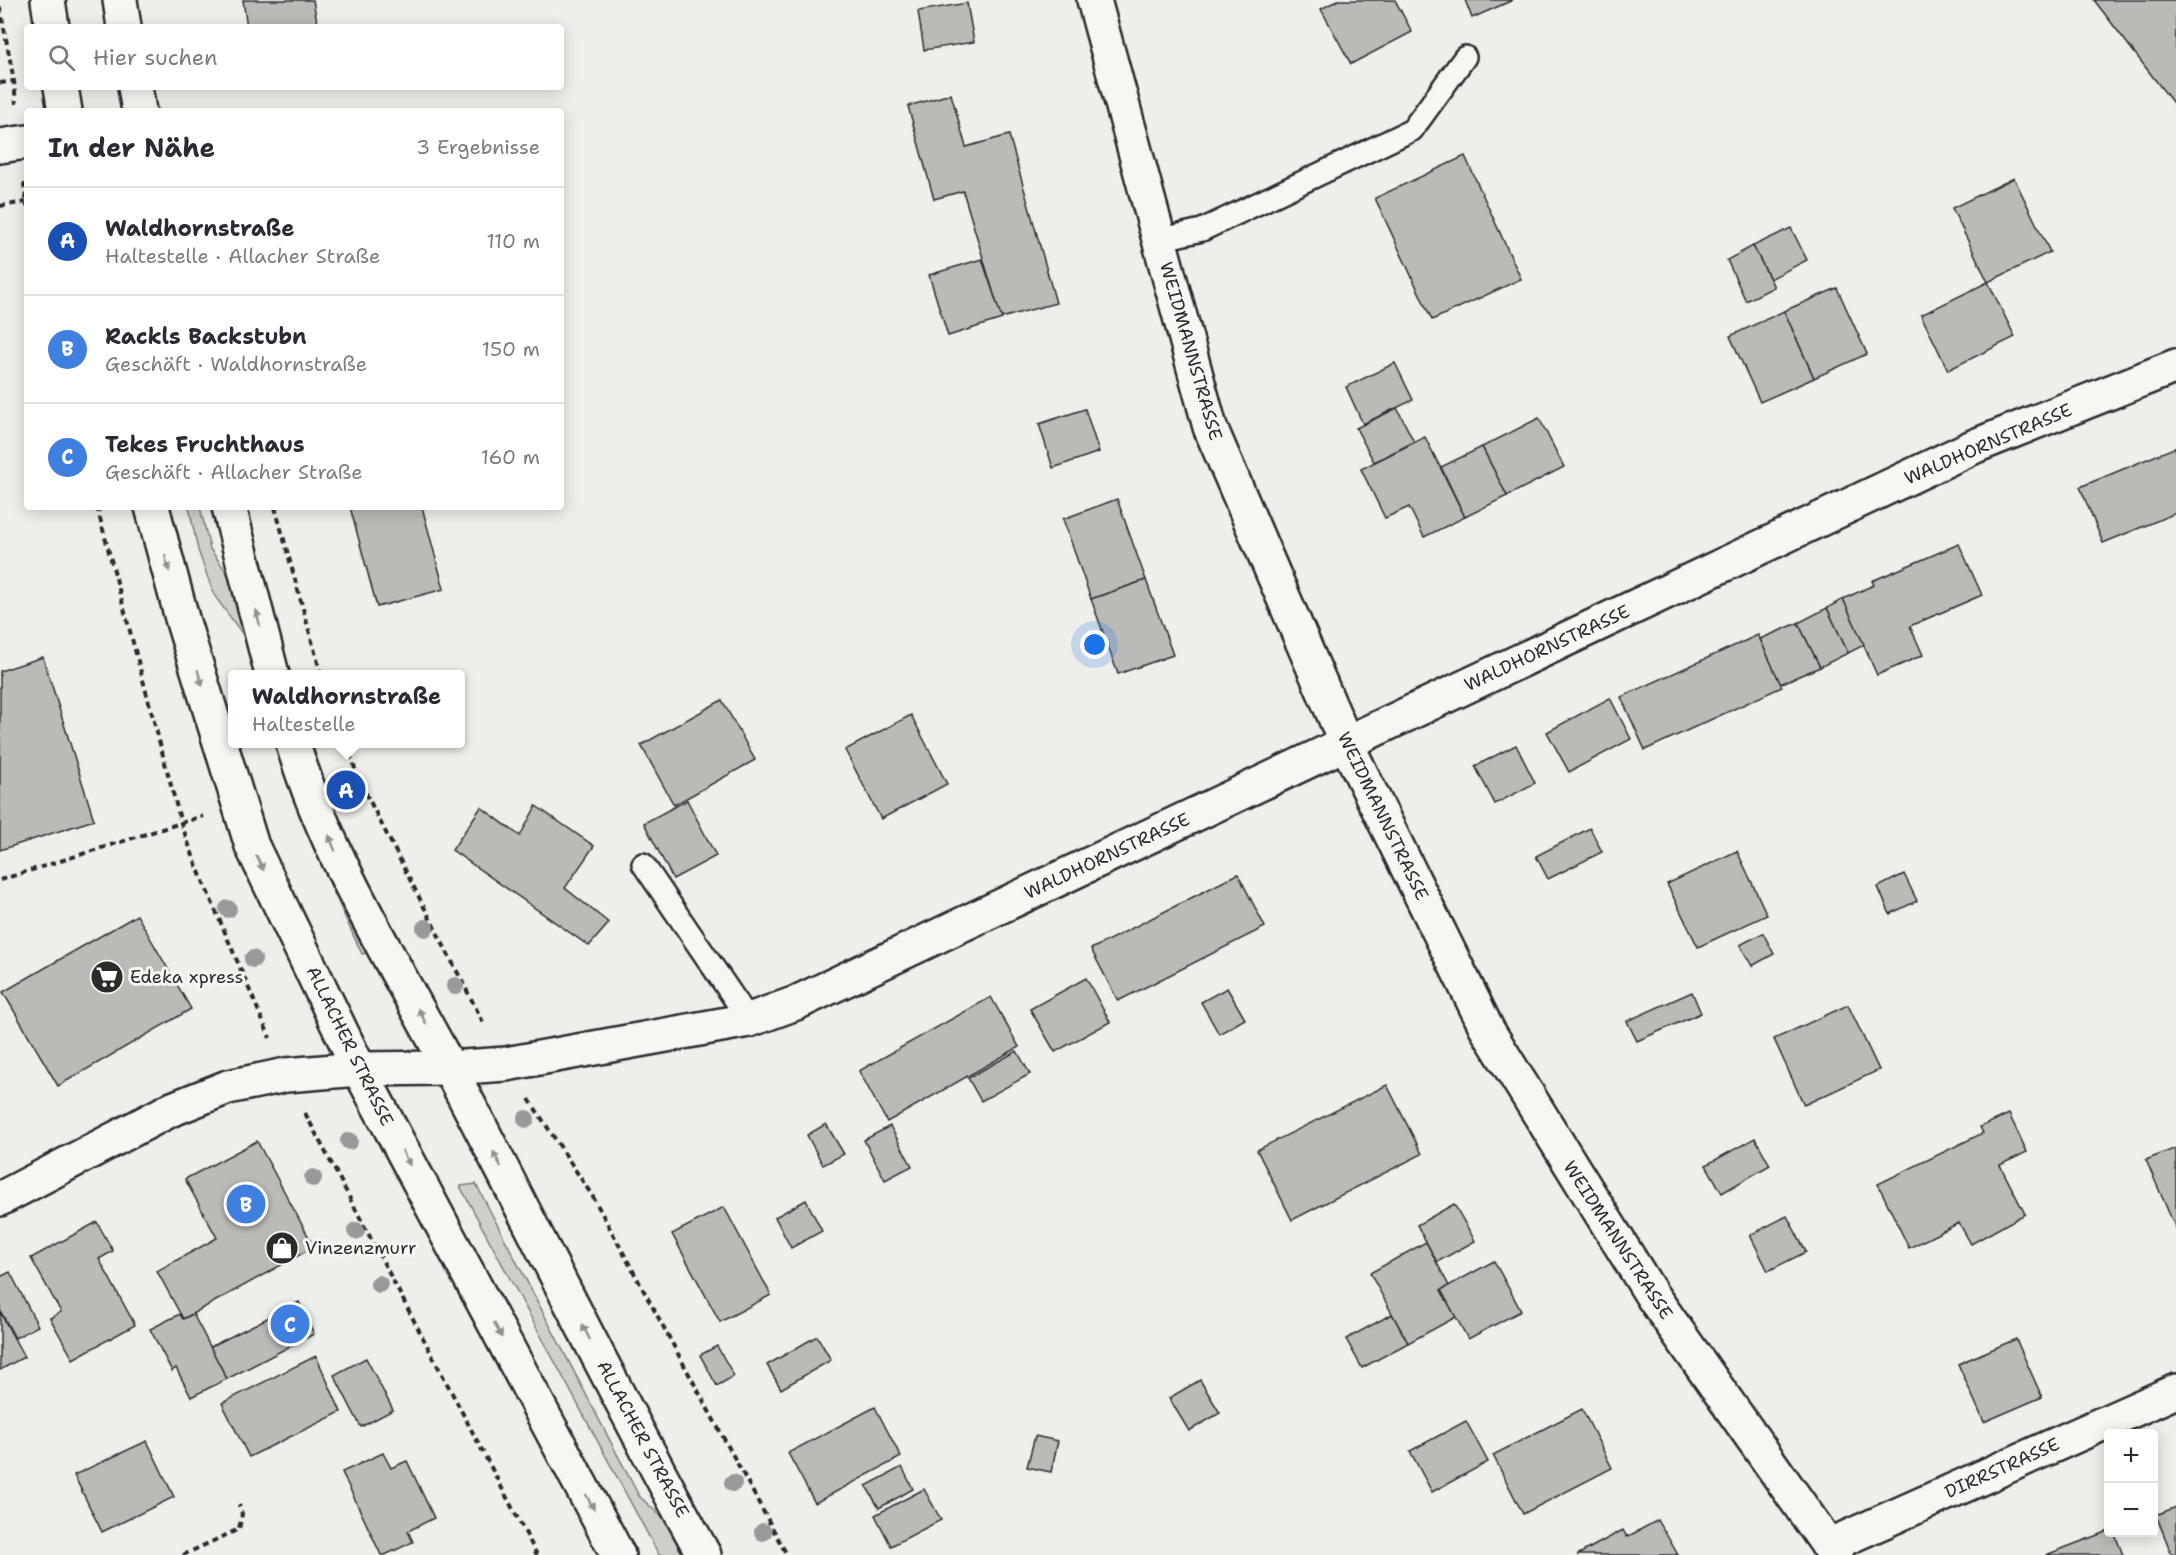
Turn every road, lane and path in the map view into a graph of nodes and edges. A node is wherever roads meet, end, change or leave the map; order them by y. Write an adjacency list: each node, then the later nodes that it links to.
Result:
1 (48, 0): 4 (street)
2 (120, 0): 5 (street)
3 (1094, 0): 17 (street, WEIDMANNSTRASSE)
4 (52, 24)
5 (124, 24)
6 (1465, 57): 17 (lane)
7 (14, 81): 8 (path)
8 (0, 83)
9 (62, 90): 11 (street)
10 (136, 90): 12 (street)
11 (64, 108)
12 (138, 108)
13 (24, 142): 14 (street)
14 (0, 146)
15 (24, 202): 16 (path)
16 (0, 206)
17 (1158, 240): 24 (street, WEIDMANNSTRASSE)
18 (2176, 366): 24 (street, WALDHORNSTRASSE)
19 (153, 510): 27 (street, ALLACHER STRASSE, one-way to 27)
20 (230, 510): 22 (street, one-way to 20)
21 (276, 510): 23 (path)
22 (271, 670)
23 (320, 670)
24 (1346, 743): 30 (street, WALDHORNSTRASSE); 37 (street, WEIDMANNSTRASSE)
25 (294, 748): 32 (street, ALLACHER STRASSE, one-way to 25)
26 (347, 748): 31 (path)
27 (238, 806): 29 (path); 33 (street, ALLACHER STRASSE, one-way to 33)
28 (643, 864): 30 (lane)
29 (0, 880)
30 (749, 1020): 31 (street, WALDHORNSTRASSE)
31 (506, 1064): 32 (street, WALDHORNSTRASSE); 41 (path)
32 (449, 1068): 33 (street, WALDHORNSTRASSE); 40 (street, ALLACHER STRASSE, one-way to 32)
33 (359, 1069): 34 (street, WALDHORNSTRASSE); 39 (street, ALLACHER STRASSE, one-way to 39)
34 (0, 1199)
35 (2176, 1391): 37 (street, DIRRSTRASSE)
36 (239, 1505): 38 (path)
37 (1832, 1550)
38 (183, 1555)
39 (618, 1555)
40 (704, 1555)
41 (787, 1555)

